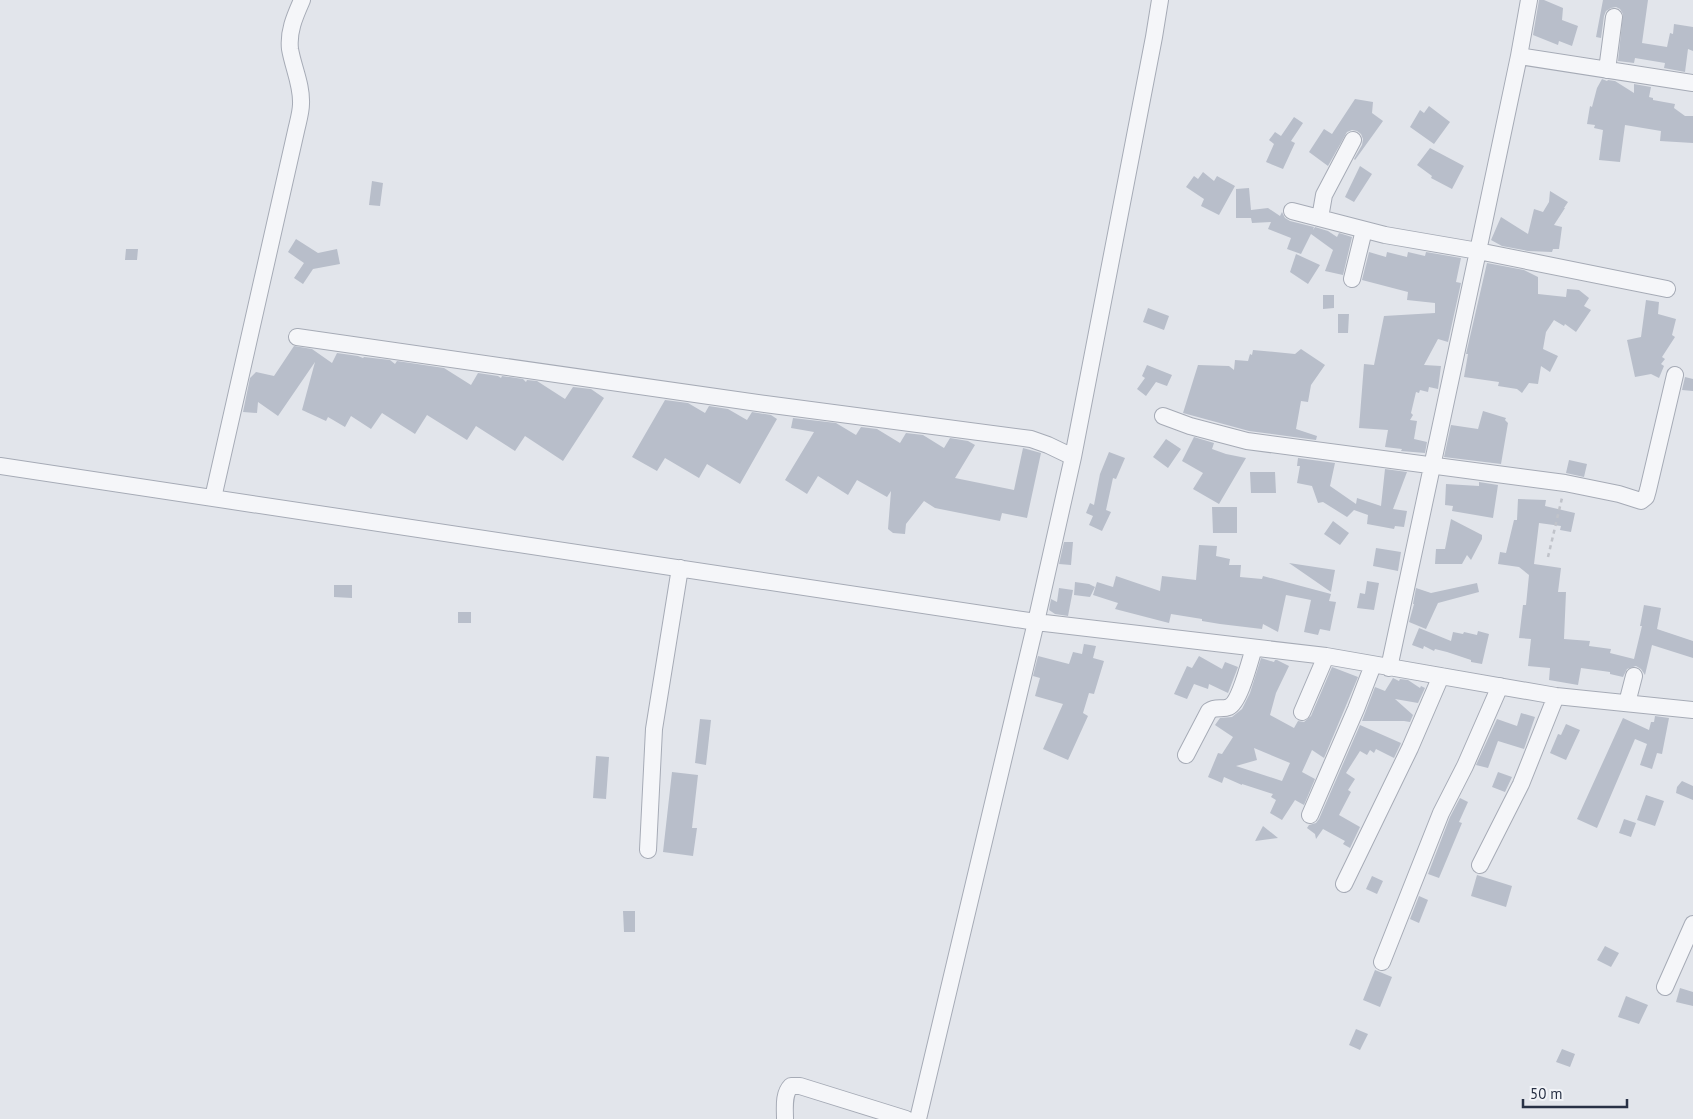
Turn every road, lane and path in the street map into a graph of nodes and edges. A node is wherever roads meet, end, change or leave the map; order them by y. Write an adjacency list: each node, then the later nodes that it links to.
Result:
1 (302, 0): 22 (street)
2 (1160, 0): 18 (street)
3 (1529, 0): 5 (street)
4 (1614, 17): 6 (street)
5 (1519, 56): 6 (street); 12 (street)
6 (1607, 70): 7 (street)
7 (1693, 83)
8 (1353, 140): 10 (street)
9 (1292, 211): 10 (street)
10 (1320, 218): 11 (street)
11 (1364, 230): 12 (street); 13 (street)
12 (1478, 251): 14 (street); 19 (street)
13 (1352, 279)
14 (1667, 290)
15 (297, 337): 18 (street)
16 (1675, 375): 21 (street)
17 (1163, 416): 19 (street)
18 (1073, 457): 25 (street)
19 (1432, 464): 21 (street); 28 (street)
20 (0, 466): 22 (street)
21 (1565, 482): 23 (path)
22 (214, 498): 24 (street)
23 (1548, 557)
24 (680, 568): 25 (street); 38 (street)
25 (1036, 622): 26 (street); 46 (street)
26 (1254, 648): 27 (street); 36 (street)
27 (1326, 656): 28 (street); 35 (street)
28 (1381, 666): 29 (street); 37 (street)
29 (1441, 676): 31 (street); 40 (street)
30 (1634, 676): 33 (street)
31 (1500, 686): 32 (street); 42 (street)
32 (1556, 696): 33 (street); 39 (street)
33 (1627, 703): 34 (street)
34 (1693, 710)
35 (1302, 712)
36 (1186, 755)
37 (1310, 816)
38 (648, 850)
39 (1480, 865)
40 (1344, 884)
41 (1693, 924): 43 (street)
42 (1382, 962)
43 (1665, 988)
44 (785, 1119): 45 (street)
45 (906, 1119)
46 (918, 1119)

